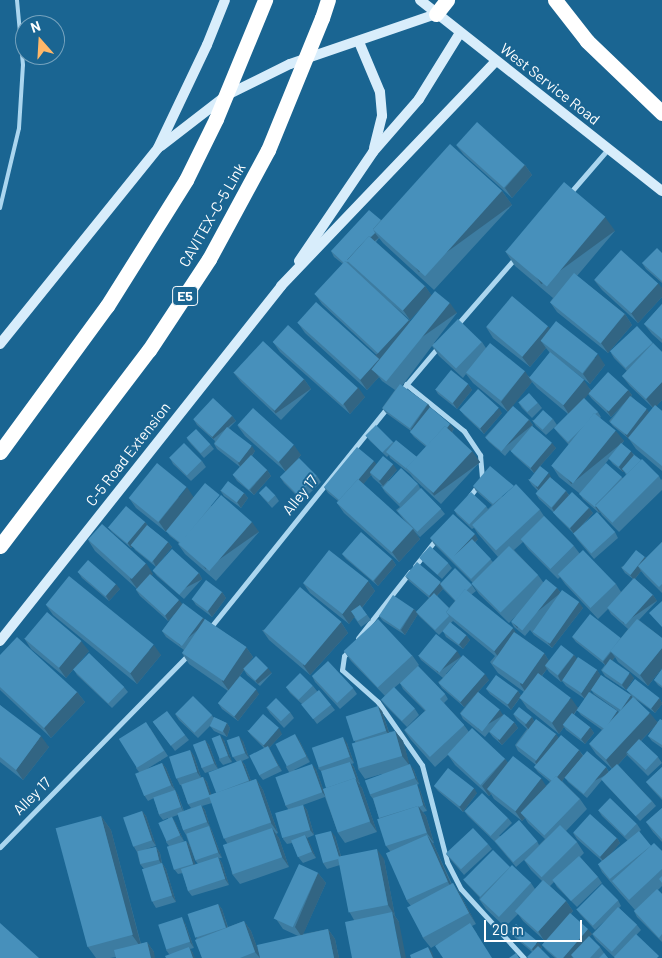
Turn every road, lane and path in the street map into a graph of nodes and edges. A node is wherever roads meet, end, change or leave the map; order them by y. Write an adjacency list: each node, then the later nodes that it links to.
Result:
1 (17, 0): 18 (lane)
2 (225, 0): 13 (main road)
3 (265, 0): 25 (highway, bridge)
4 (328, 0): 28 (highway, CAVITEX–C-5 Link / E5, bridge)
5 (420, 0): 8 (main road, West Service Road)
6 (447, 0): 8 (highway)
7 (555, 0): 12 (highway)
8 (436, 14): 9 (main road, West Service Road); 10 (main road)
9 (460, 33): 11 (main road, West Service Road); 15 (main road)
10 (359, 42): 13 (main road); 15 (main road)
11 (496, 61): 14 (main road, West Service Road); 20 (main road)
12 (662, 113)
13 (158, 148): 23 (main road)
14 (608, 148): 16 (main road, West Service Road); 17 (street)
15 (373, 152): 20 (main road)
16 (662, 191)
17 (564, 200)
18 (0, 208)
19 (520, 252): 21 (street)
20 (281, 286): 30 (main road, C-5 Road Extension)
21 (450, 332)
22 (444, 340): 24 (street, Alley 17)
23 (0, 344)
24 (406, 384): 26 (street); 29 (street, Alley 17)
25 (0, 452)
26 (464, 503)
27 (440, 534): 33 (street)
28 (0, 546)
29 (204, 636)
30 (0, 641)
31 (191, 651): 32 (street, Alley 17)
32 (0, 847)
33 (524, 958)

